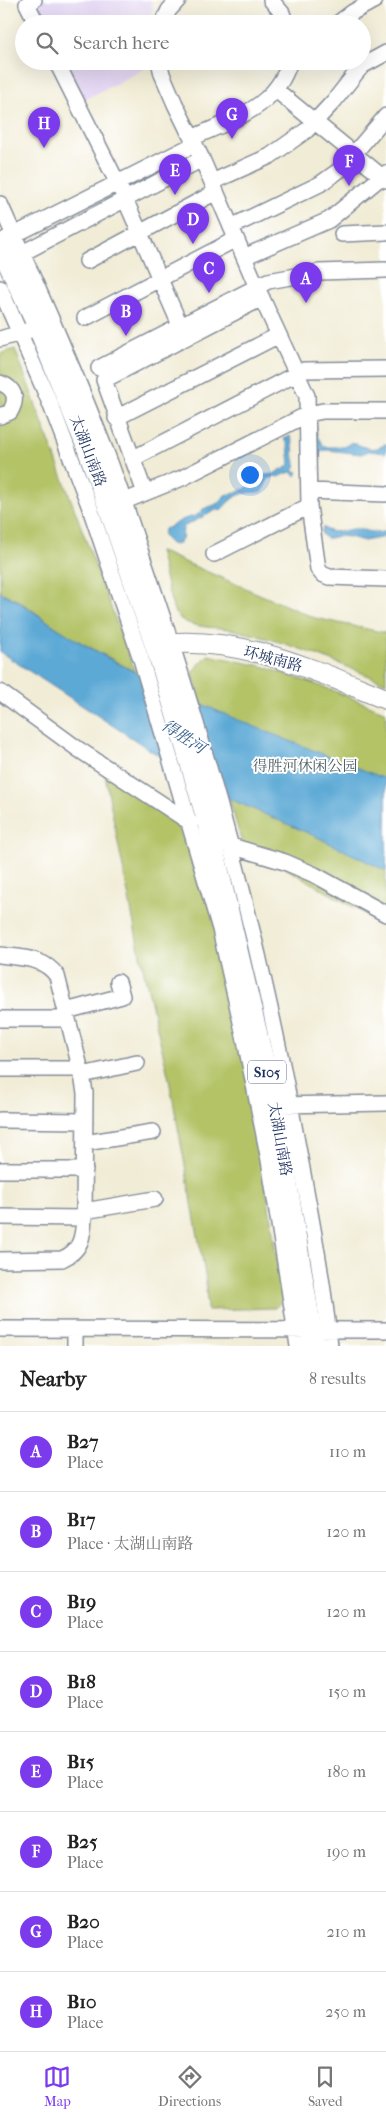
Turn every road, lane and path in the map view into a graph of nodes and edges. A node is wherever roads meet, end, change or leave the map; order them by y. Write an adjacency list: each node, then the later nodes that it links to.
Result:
1 (34, 0): 5 (street)
2 (375, 0): 8 (street)
3 (174, 2): 6 (street)
4 (276, 2): 7 (street)
5 (32, 15)
6 (166, 15)
7 (283, 15)
8 (349, 15)
9 (386, 53): 10 (street)
10 (371, 61)
11 (61, 70): 24 (street)
12 (161, 70): 20 (street)
13 (287, 70): 16 (street)
14 (291, 70): 16 (street)
15 (359, 70): 19 (street)
16 (285, 77): 17 (street)
17 (276, 90): 19 (street); 20 (street)
18 (386, 116): 21 (street)
19 (314, 122): 21 (street); 25 (street)
20 (194, 141): 22 (street); 24 (street)
21 (354, 154): 23 (street); 30 (street)
22 (202, 159): 25 (street); 26 (street)
23 (385, 177): 33 (street)
24 (118, 183): 26 (street); 32 (street)
25 (214, 187): 29 (street); 30 (street)
26 (125, 199): 29 (street); 32 (street)
27 (0, 204): 32 (street)
28 (386, 232): 31 (street)
29 (140, 233): 34 (street); 36 (street)
30 (234, 233): 33 (street); 36 (street)
31 (342, 234)
32 (9, 247): 41 (main road, 太湖山南路); 56 (street)
33 (244, 257): 38 (street)
34 (87, 261)
35 (386, 270): 38 (street)
36 (160, 279): 39 (street); 40 (street)
37 (0, 288): 41 (street)
38 (259, 292): 40 (street); 42 (street); 51 (street)
39 (85, 318)
40 (180, 325): 44 (street)
41 (29, 330): 43 (street); 56 (main road, 太湖山南路); 59 (street)
42 (279, 335): 46 (street); 51 (street)
43 (0, 339)
44 (99, 368)
45 (386, 369): 46 (street)
46 (297, 374): 49 (street); 52 (street)
47 (0, 383): 50 (street)
48 (386, 411): 49 (street)
49 (308, 414): 53 (street); 55 (street)
50 (0, 416)
51 (116, 418): 52 (street)
52 (132, 459): 53 (street)
53 (145, 492): 56 (street)
54 (386, 494): 55 (street)
55 (309, 499): 57 (street); 58 (street)
56 (116, 505): 59 (main road, 太湖山南路)
57 (214, 554)
58 (386, 579)
59 (157, 653): 61 (main road, 环城南路); 62 (main road, S105); 63 (street)
60 (0, 692): 62 (street)
61 (386, 699)
62 (193, 816): 63 (main road, 太湖山南路 / S105); 88 (street)
63 (220, 833): 64 (street); 74 (main road, 太湖山南路 / S105)
64 (231, 846): 65 (street); 88 (street)
65 (386, 914)
66 (0, 955): 68 (street)
67 (118, 982): 68 (street)
68 (67, 1015): 69 (street); 72 (street)
69 (0, 1018)
70 (136, 1063): 72 (street)
71 (0, 1069): 72 (street)
72 (82, 1072): 76 (street)
73 (386, 1103): 74 (street)
74 (274, 1105): 88 (main road, 太湖山南路 / S105)
75 (0, 1120): 76 (street)
76 (85, 1121): 78 (street)
77 (153, 1132): 78 (street)
78 (85, 1142): 80 (street)
79 (0, 1170): 80 (street)
80 (84, 1170): 82 (street)
81 (155, 1199): 82 (street)
82 (84, 1214): 83 (street); 84 (street)
83 (0, 1217)
84 (0, 1260)
85 (76, 1329): 86 (street); 88 (street); 89 (street)
86 (0, 1330)
87 (386, 1330): 88 (street)
88 (310, 1337): 90 (street)
89 (75, 1346)
90 (330, 1346)

